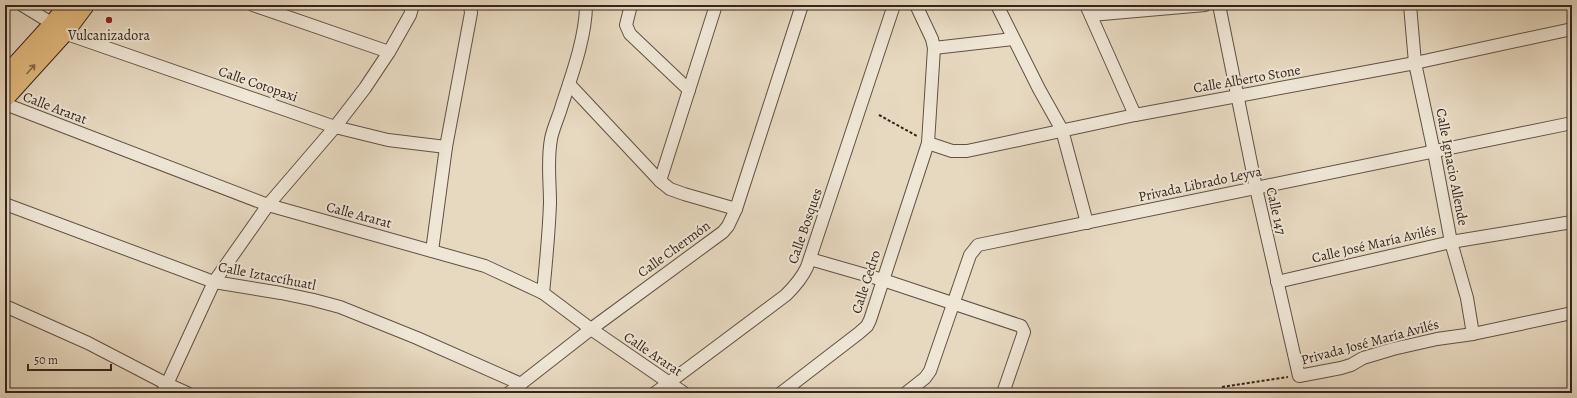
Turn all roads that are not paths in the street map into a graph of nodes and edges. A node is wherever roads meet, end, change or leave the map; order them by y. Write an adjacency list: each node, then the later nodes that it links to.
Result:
1 (22, 5): 18 (street, Calle Cotopaxi)
2 (68, 5): 18 (main road)
3 (85, 5): 18 (main road)
4 (252, 5): 22 (street)
5 (413, 5): 22 (street)
6 (470, 5): 35 (street)
7 (586, 5): 25 (street)
8 (631, 5): 26 (street)
9 (716, 5): 26 (street)
10 (802, 5): 41 (street, Calle Chermón)
11 (894, 5): 46 (street, Calle Bosques)
12 (916, 5): 21 (street)
13 (997, 5): 20 (street)
14 (1204, 5): 17 (street)
15 (1219, 5): 27 (street, Calle 147)
16 (1410, 5): 23 (street, Calle Ignacio Allende)
17 (1088, 10): 30 (street)
18 (58, 29): 24 (main road); 28 (main road, one-way to 18); 32 (street, Calle Cotopaxi)
19 (1572, 29): 23 (street, Calle Alberto Stone)
20 (1013, 39): 21 (street); 33 (street)
21 (934, 48): 34 (street, Calle Cedro)
22 (389, 52): 32 (street)
23 (1415, 63): 27 (street, Calle Alberto Stone); 36 (street, Calle Ignacio Allende)
24 (5, 77)
25 (569, 84): 37 (street); 50 (street)
26 (689, 90): 37 (street)
27 (1237, 96): 30 (street, Calle Alberto Stone); 38 (street, Calle 147)
28 (5, 98)
29 (5, 104): 40 (street, Calle Ararat)
30 (1134, 115): 33 (street, Calle Alberto Stone)
31 (1572, 123): 36 (street, Privada Librado Leyva)
32 (335, 127): 35 (street, Calle Cotopaxi); 40 (street)
33 (1062, 130): 34 (street, Calle Alberto Stone); 43 (street)
34 (928, 143): 47 (street, Calle Cedro)
35 (446, 147): 45 (street)
36 (1434, 152): 38 (street, Privada Librado Leyva); 44 (street, Calle Ignacio Allende)
37 (660, 181): 41 (street)
38 (1256, 188): 43 (street, Privada Librado Leyva); 49 (street, Calle 147)
39 (5, 204): 48 (street, Calle Iztaccíhuatl)
40 (268, 205): 45 (street, Calle Ararat); 48 (street)
41 (736, 209): 54 (street, Calle Chermón)
42 (1572, 222): 44 (street, Calle José María Avilés)
43 (1088, 223): 51 (street, Privada Librado Leyva)
44 (1451, 242): 49 (street, Calle José María Avilés); 55 (street, Calle Ignacio Allende)
45 (432, 251): 50 (street, Calle Ararat)
46 (810, 259): 47 (street); 57 (street, Calle Bosques)
47 (883, 280): 51 (street); 64 (street, Calle Cedro)
48 (214, 282): 58 (street, Calle Iztaccíhuatl); 59 (street)
49 (1277, 282): 56 (street, Calle 147)
50 (543, 293): 54 (street, Calle Ararat)
51 (954, 303): 65 (street); 66 (street)
52 (5, 306): 59 (street)
53 (1572, 312): 55 (street, Privada José María Avilés)
54 (591, 329): 57 (street, Calle Ararat); 58 (street, Calle Chermón)
55 (1473, 334): 56 (street, Privada José María Avilés)
56 (1299, 376)
57 (668, 382): 62 (street, Calle Bosques); 63 (street, Calle Ararat)
58 (521, 384): 61 (street, Calle Chermón)
59 (164, 389): 60 (street)
60 (187, 393)
61 (509, 393)
62 (654, 393)
63 (684, 393)
64 (781, 393)
65 (906, 393)
66 (1003, 393)

